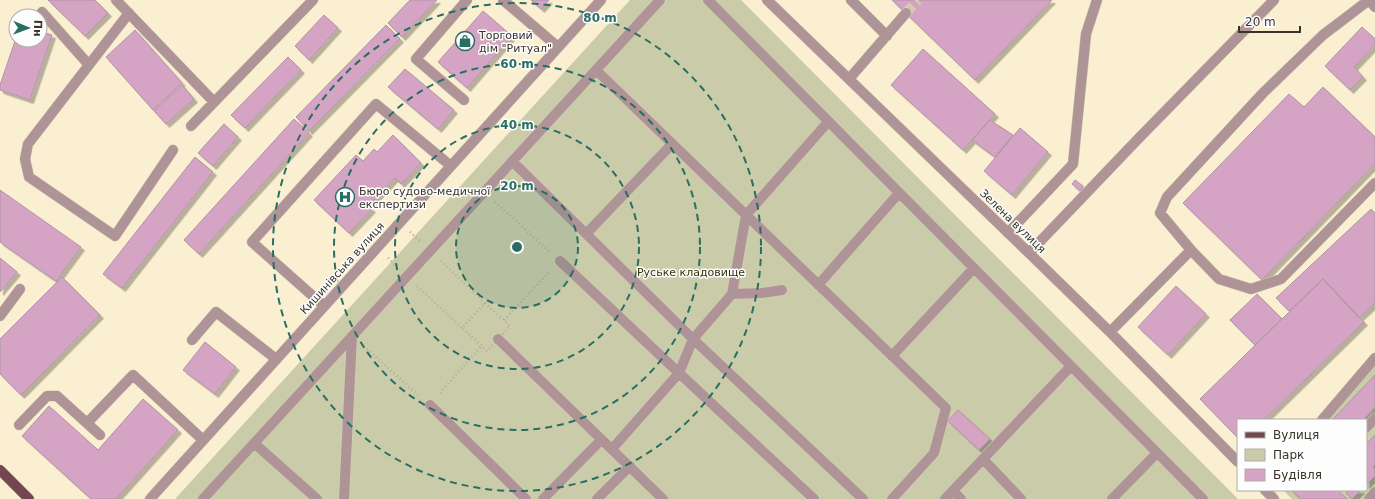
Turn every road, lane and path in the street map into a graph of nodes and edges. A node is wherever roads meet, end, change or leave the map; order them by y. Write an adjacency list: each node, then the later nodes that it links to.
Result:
1 (116, 0): 13 (street)
2 (313, 0): 22 (street)
3 (467, 0): 21 (street)
4 (503, 0): 17 (street)
5 (601, 0): 17 (street, Кишинівська вулиця)
6 (660, 0): 19 (street)
7 (708, 0): 23 (street)
8 (767, 0): 20 (street, Зелена вулиця)
9 (851, 0): 16 (street)
10 (1097, 0): 33 (street)
11 (1274, 0): 36 (street)
12 (1375, 7): 35 (street)
13 (129, 13): 18 (street); 22 (street)
14 (906, 14): 16 (street)
15 (48, 19): 18 (street)
16 (887, 36): 20 (street)
17 (558, 48): 28 (street, Кишинівська вулиця)
18 (89, 65): 26 (street)
19 (596, 70): 25 (street); 27 (street)
20 (849, 79): 33 (street, Зелена вулиця)
21 (464, 100)
22 (214, 102): 24 (street)
23 (828, 122): 31 (street); 32 (street)
24 (191, 126)
25 (672, 144): 32 (street); 34 (street)
26 (174, 150)
27 (512, 161): 30 (street); 34 (street)
28 (451, 166): 43 (street, Кишинівська вулиця); 43 (street)
29 (1375, 183): 35 (street)
30 (484, 192): 37 (path); 47 (street)
31 (899, 193): 38 (street); 39 (street)
32 (746, 215): 39 (street); 42 (street)
33 (1008, 233): 36 (street, Зелена вулиця)
34 (586, 234): 49 (street)
35 (1191, 250): 46 (street)
36 (1029, 253): 46 (street, Зелена вулиця)
37 (560, 261): 45 (path); 56 (street)
38 (974, 268): 52 (street); 55 (street)
39 (818, 284): 52 (street)
40 (20, 289): 44 (street)
41 (782, 290): 42 (street)
42 (732, 294): 49 (street)
43 (324, 306): 54 (street, Кишинівська вулиця)
44 (0, 316)
45 (504, 320): 48 (path); 51 (path)
46 (1110, 332): 70 (street, Зелена вулиця)
47 (352, 336): 57 (path); 66 (street); 80 (street)
48 (498, 339): 51 (path); 65 (street)
49 (693, 339): 56 (street); 86 (street)
50 (192, 340): 54 (street)
51 (482, 346): 57 (path)
52 (892, 356): 87 (street)
53 (1375, 358): 59 (street)
54 (276, 359): 64 (street, Кишинівська вулиця)
55 (1071, 366): 68 (street); 69 (street)
56 (678, 373): 67 (street); 85 (street)
57 (430, 405): 81 (street)
58 (1375, 418): 62 (street)
59 (1323, 419)
60 (87, 423): 61 (street); 63 (street); 64 (street)
61 (19, 425)
62 (1367, 427)
63 (100, 435)
64 (203, 440): 77 (street, Кишинівська вулиця)
65 (601, 440): 67 (street); 82 (street)
66 (254, 443): 78 (street); 79 (street)
67 (612, 448): 71 (street)
68 (1157, 453): 91 (street); 92 (street)
69 (983, 459): 73 (street); 90 (street)
70 (1237, 461)
71 (630, 466): 83 (street); 84 (street)
72 (0, 470): 76 (main road)
73 (953, 491): 88 (street); 89 (street)
74 (1266, 491): 93 (street)
75 (1375, 492): 94 (street)
76 (29, 499)
77 (150, 499)
78 (203, 499)
79 (317, 499)
80 (344, 499)
81 (526, 499)
82 (543, 499)
83 (597, 499)
84 (663, 499)
85 (814, 499)
86 (863, 499)
87 (892, 499)
88 (946, 499)
89 (961, 499)
90 (1021, 499)
91 (1113, 499)
92 (1203, 499)
93 (1274, 499)
94 (1369, 499)

